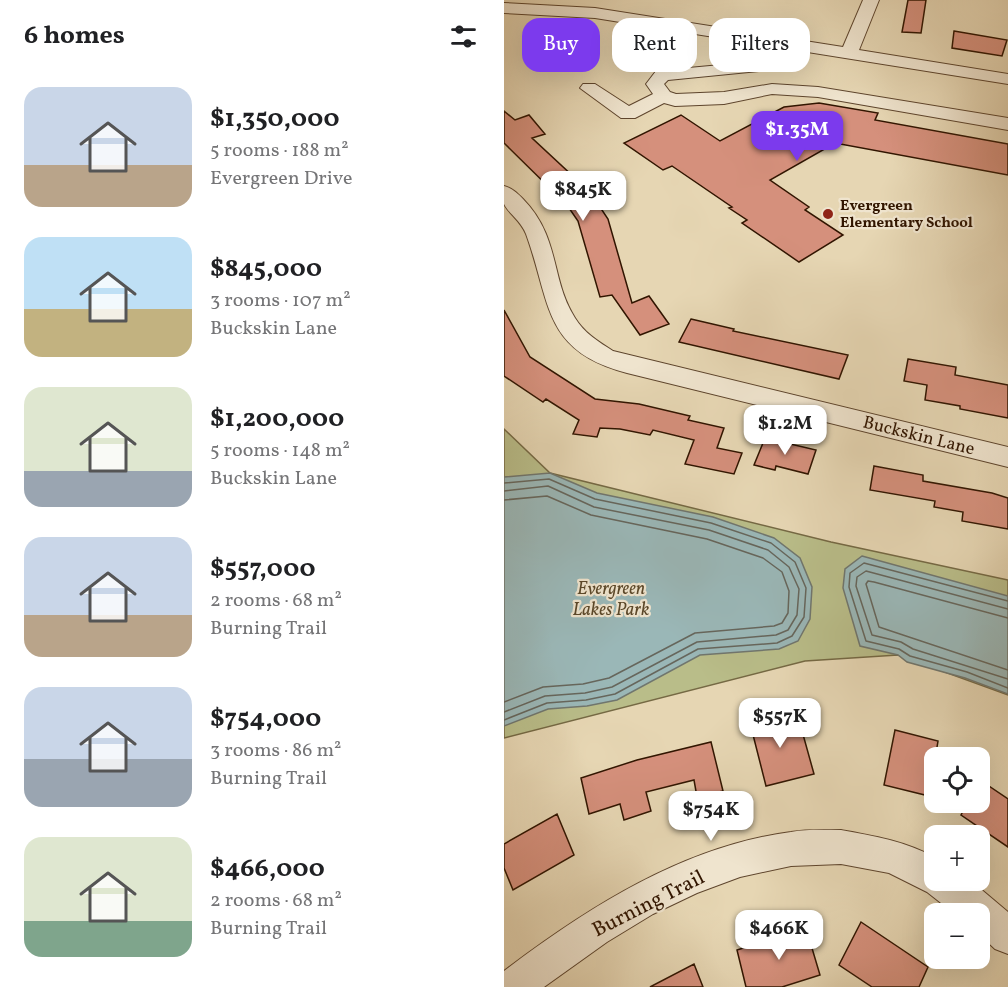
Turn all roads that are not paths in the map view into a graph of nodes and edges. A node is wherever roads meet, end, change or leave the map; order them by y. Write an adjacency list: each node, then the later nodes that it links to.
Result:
1 (611, 0): 4 (street)
2 (871, 0): 7 (street)
3 (504, 8): 4 (street)
4 (597, 13): 5 (street)
5 (709, 31)
6 (810, 47): 7 (street)
7 (849, 53): 10 (street)
8 (709, 71): 13 (street)
9 (773, 72): 12 (street)
10 (1008, 79)
11 (589, 88): 13 (street)
12 (772, 89): 13 (street); 14 (street)
13 (663, 96)
14 (1008, 124)
15 (504, 192): 16 (street, Buckskin Lane)
16 (1008, 457)
17 (924, 869): 20 (street, Burning Trail)
18 (955, 891): 19 (street)
19 (1008, 936)
20 (514, 987)

